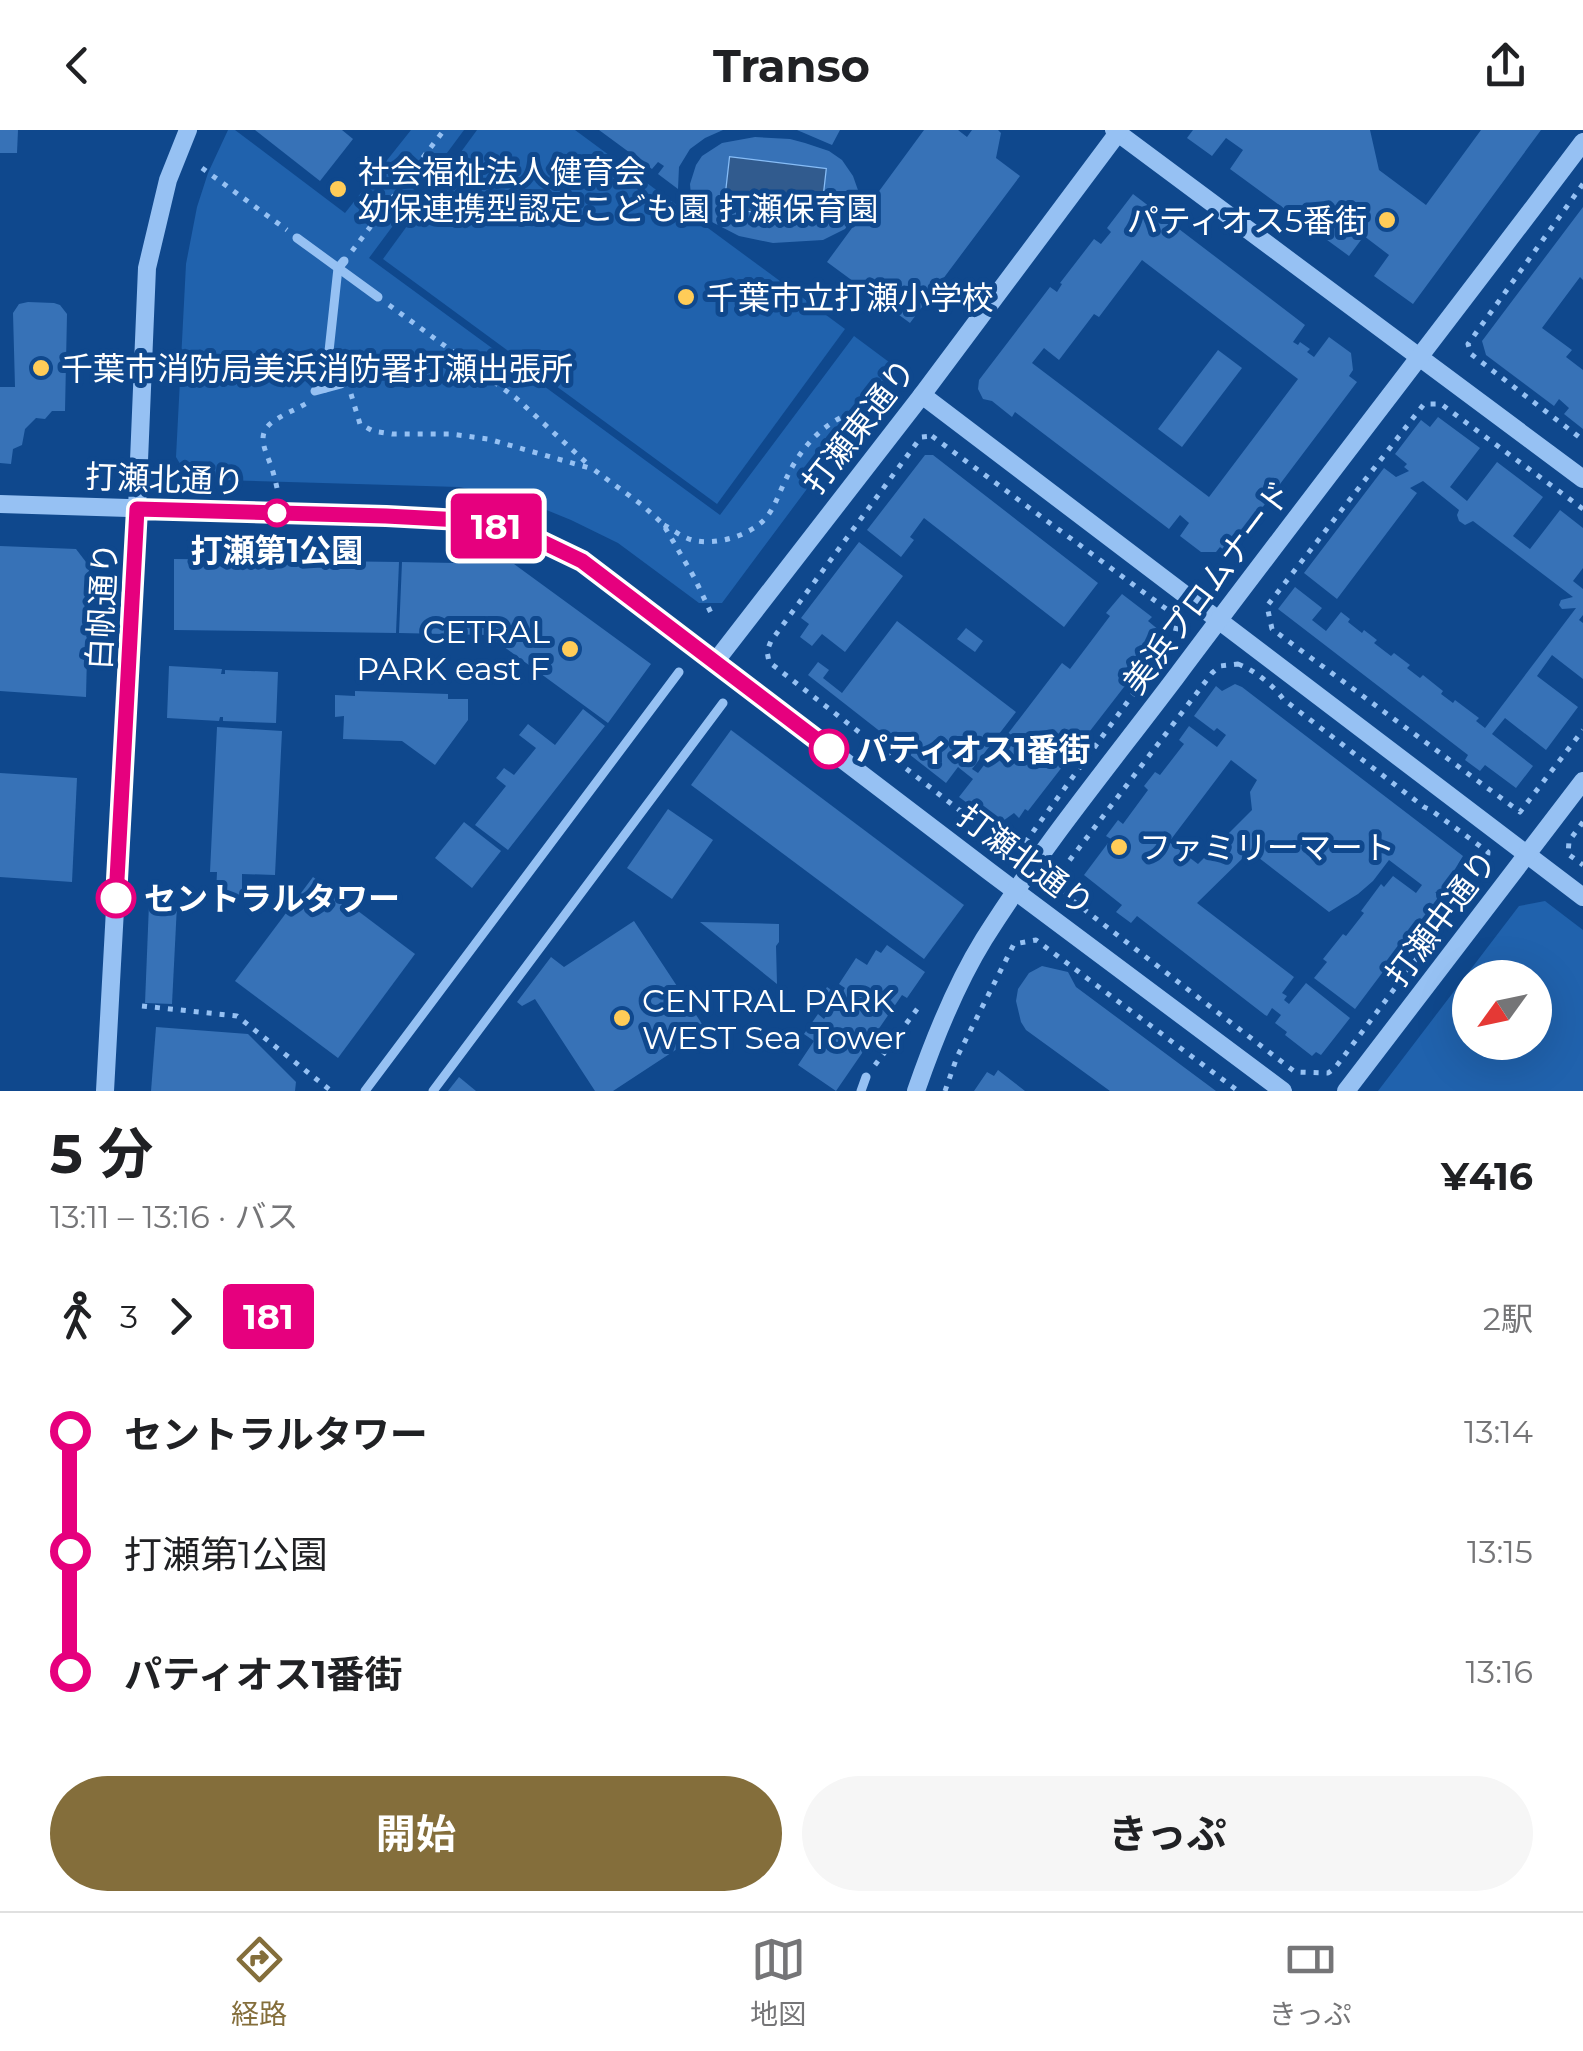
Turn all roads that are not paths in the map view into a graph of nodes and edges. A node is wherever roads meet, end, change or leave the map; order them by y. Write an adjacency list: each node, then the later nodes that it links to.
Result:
1 (188, 130): 12 (street, 白帆通り)
2 (1117, 131): 7 (street); 9 (street, 打瀬東通り)
3 (1583, 142): 7 (street, 美浜プロムナード)
4 (297, 238): 5 (street)
5 (341, 265): 6 (street); 8 (street)
6 (378, 298)
7 (1421, 357): 10 (street); 13 (street, 美浜プロムナード)
8 (340, 384)
9 (922, 395): 13 (street); 14 (street, 打瀬東通り)
10 (1583, 479)
11 (0, 504): 12 (street, 打瀬北通り)
12 (137, 509): 14 (street, 打瀬北通り); 22 (street, 白帆通り)
13 (1218, 620): 18 (street); 19 (street, 美浜プロムナード)
14 (716, 662): 19 (street, 打瀬北通り)
15 (679, 672): 23 (street)
16 (723, 704): 24 (street)
17 (1583, 781): 18 (street, 打瀬中通り)
18 (1527, 855): 20 (street); 28 (street, 打瀬中通り)
19 (1016, 891): 26 (street, 美浜プロムナード); 27 (street, 打瀬北通り)
20 (1583, 898)
21 (866, 1077): 25 (street)
22 (105, 1091)
23 (366, 1091)
24 (433, 1091)
25 (861, 1091)
26 (916, 1091)
27 (1284, 1091)
28 (1346, 1091)

